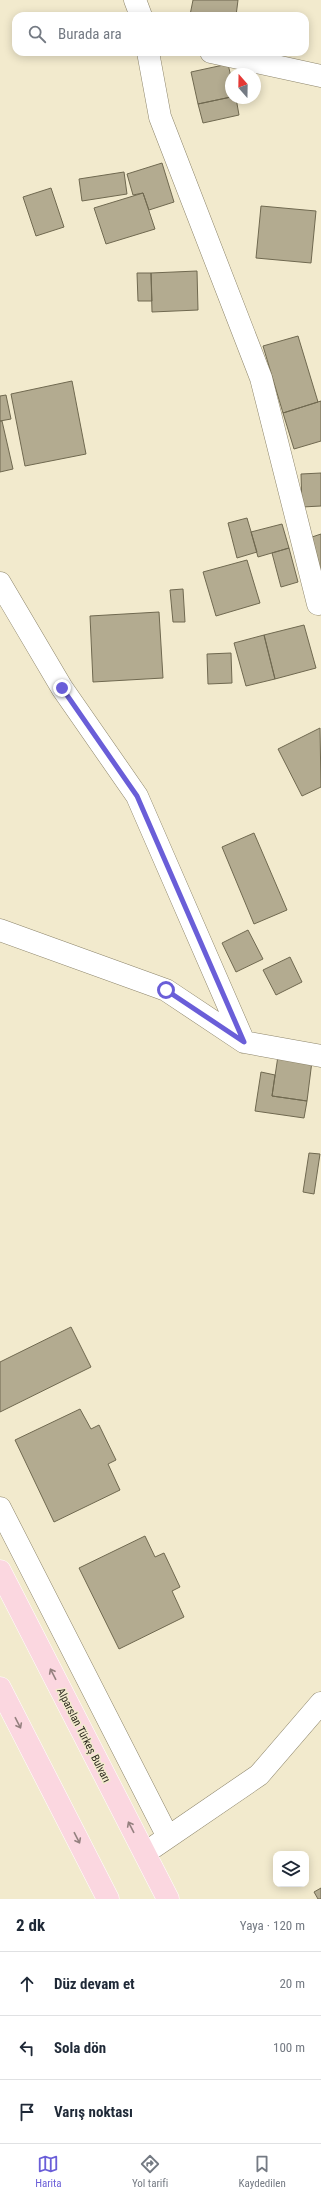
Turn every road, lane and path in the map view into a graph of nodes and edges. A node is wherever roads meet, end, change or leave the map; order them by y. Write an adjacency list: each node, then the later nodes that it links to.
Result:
1 (135, 0): 2 (street)
2 (140, 12)
3 (149, 56): 7 (street)
4 (229, 56): 5 (street)
5 (321, 76)
6 (0, 583): 9 (street)
7 (318, 604)
8 (0, 930): 9 (street)
9 (244, 1042): 10 (street)
10 (321, 1056)
11 (0, 1508): 15 (street)
12 (0, 1572): 16 (main road, Alparslan Türkeş Bulvarı, one-way to 12)
13 (0, 1688): 17 (main road, one-way to 17)
14 (321, 1703): 15 (street)
15 (168, 1837): 16 (street)
16 (145, 1853): 18 (main road, Alparslan Türkeş Bulvarı)
17 (108, 1899)
18 (168, 1899)

